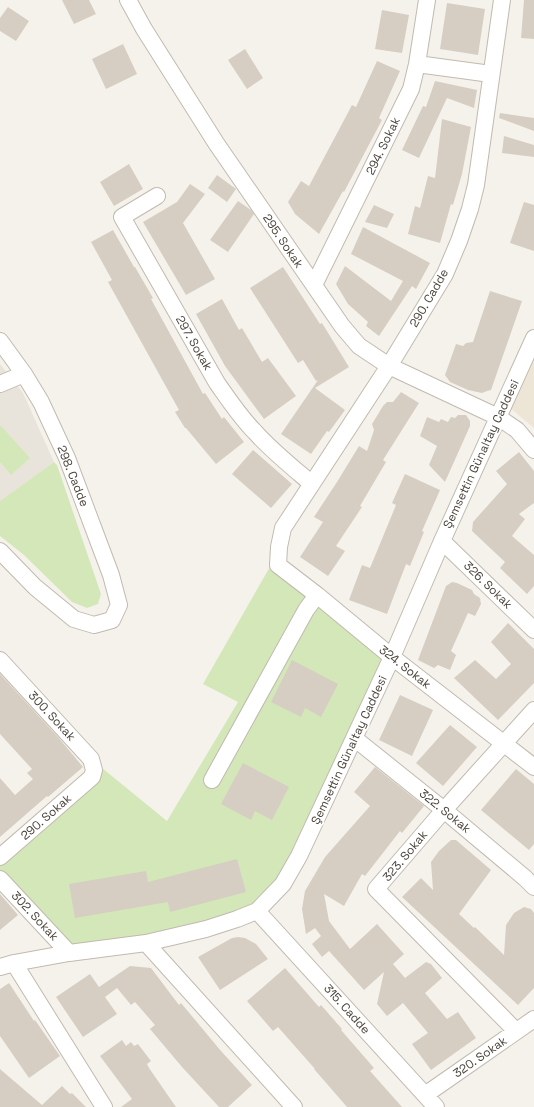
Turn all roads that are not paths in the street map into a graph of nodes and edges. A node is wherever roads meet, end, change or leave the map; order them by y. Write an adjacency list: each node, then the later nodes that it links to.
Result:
1 (128, 0): 7 (street, 295. Sokak)
2 (427, 0): 4 (street, 294. Sokak)
3 (502, 0): 5 (street, 290. Cadde)
4 (417, 64): 5 (street); 7 (street, 294. Sokak)
5 (491, 74): 10 (street, 290. Cadde)
6 (157, 196): 15 (street, 297. Sokak)
7 (314, 285): 10 (street, 295. Sokak)
8 (534, 338): 13 (street, Şemsettin Günaltay Caddesi)
9 (0, 341): 11 (street, 298. Cadde)
10 (389, 366): 13 (street, 295. Sokak); 15 (street, 290. Cadde)
11 (24, 374): 12 (street); 17 (street, 298. Cadde)
12 (0, 384)
13 (498, 416): 14 (street, 295. Sokak); 16 (street, Şemsettin Günaltay Caddesi)
14 (534, 450)
15 (312, 484): 18 (street, 290. Cadde)
16 (442, 541): 20 (street, 326. Sokak); 21 (street, Şemsettin Günaltay Caddesi)
17 (0, 551)
18 (278, 565): 19 (street, 324. Sokak)
19 (317, 595): 21 (street, 324. Sokak); 28 (street)
20 (534, 630)
21 (392, 657): 24 (street, Şemsettin Günaltay Caddesi); 25 (street, 324. Sokak)
22 (0, 660): 27 (street, 300. Sokak)
23 (534, 710): 25 (street, 323. Sokak)
24 (354, 738): 29 (street, 322. Sokak); 33 (street, Şemsettin Günaltay Caddesi)
25 (504, 743): 26 (street, 324. Sokak); 29 (street, 323. Sokak)
26 (534, 766)
27 (92, 777): 30 (street, 290. Sokak)
28 (212, 780)
29 (444, 810): 31 (street, 322. Sokak); 38 (street, 323. Sokak)
30 (0, 857)
31 (531, 877)
32 (0, 879): 35 (street, 302. Sokak)
33 (257, 911): 34 (street, Şemsettin Günaltay Caddesi); 39 (street, 315. Cadde)
34 (146, 943): 35 (street, Şemsettin Günaltay Caddesi); 41 (street)
35 (69, 952): 36 (street, Şemsettin Günaltay Caddesi)
36 (7, 965): 40 (street)
37 (534, 1019): 38 (street, 320. Sokak)
38 (516, 1031): 39 (street, 320. Sokak)
39 (425, 1095): 42 (street, 315. Cadde)
40 (104, 1107)
41 (294, 1107)
42 (436, 1107)

